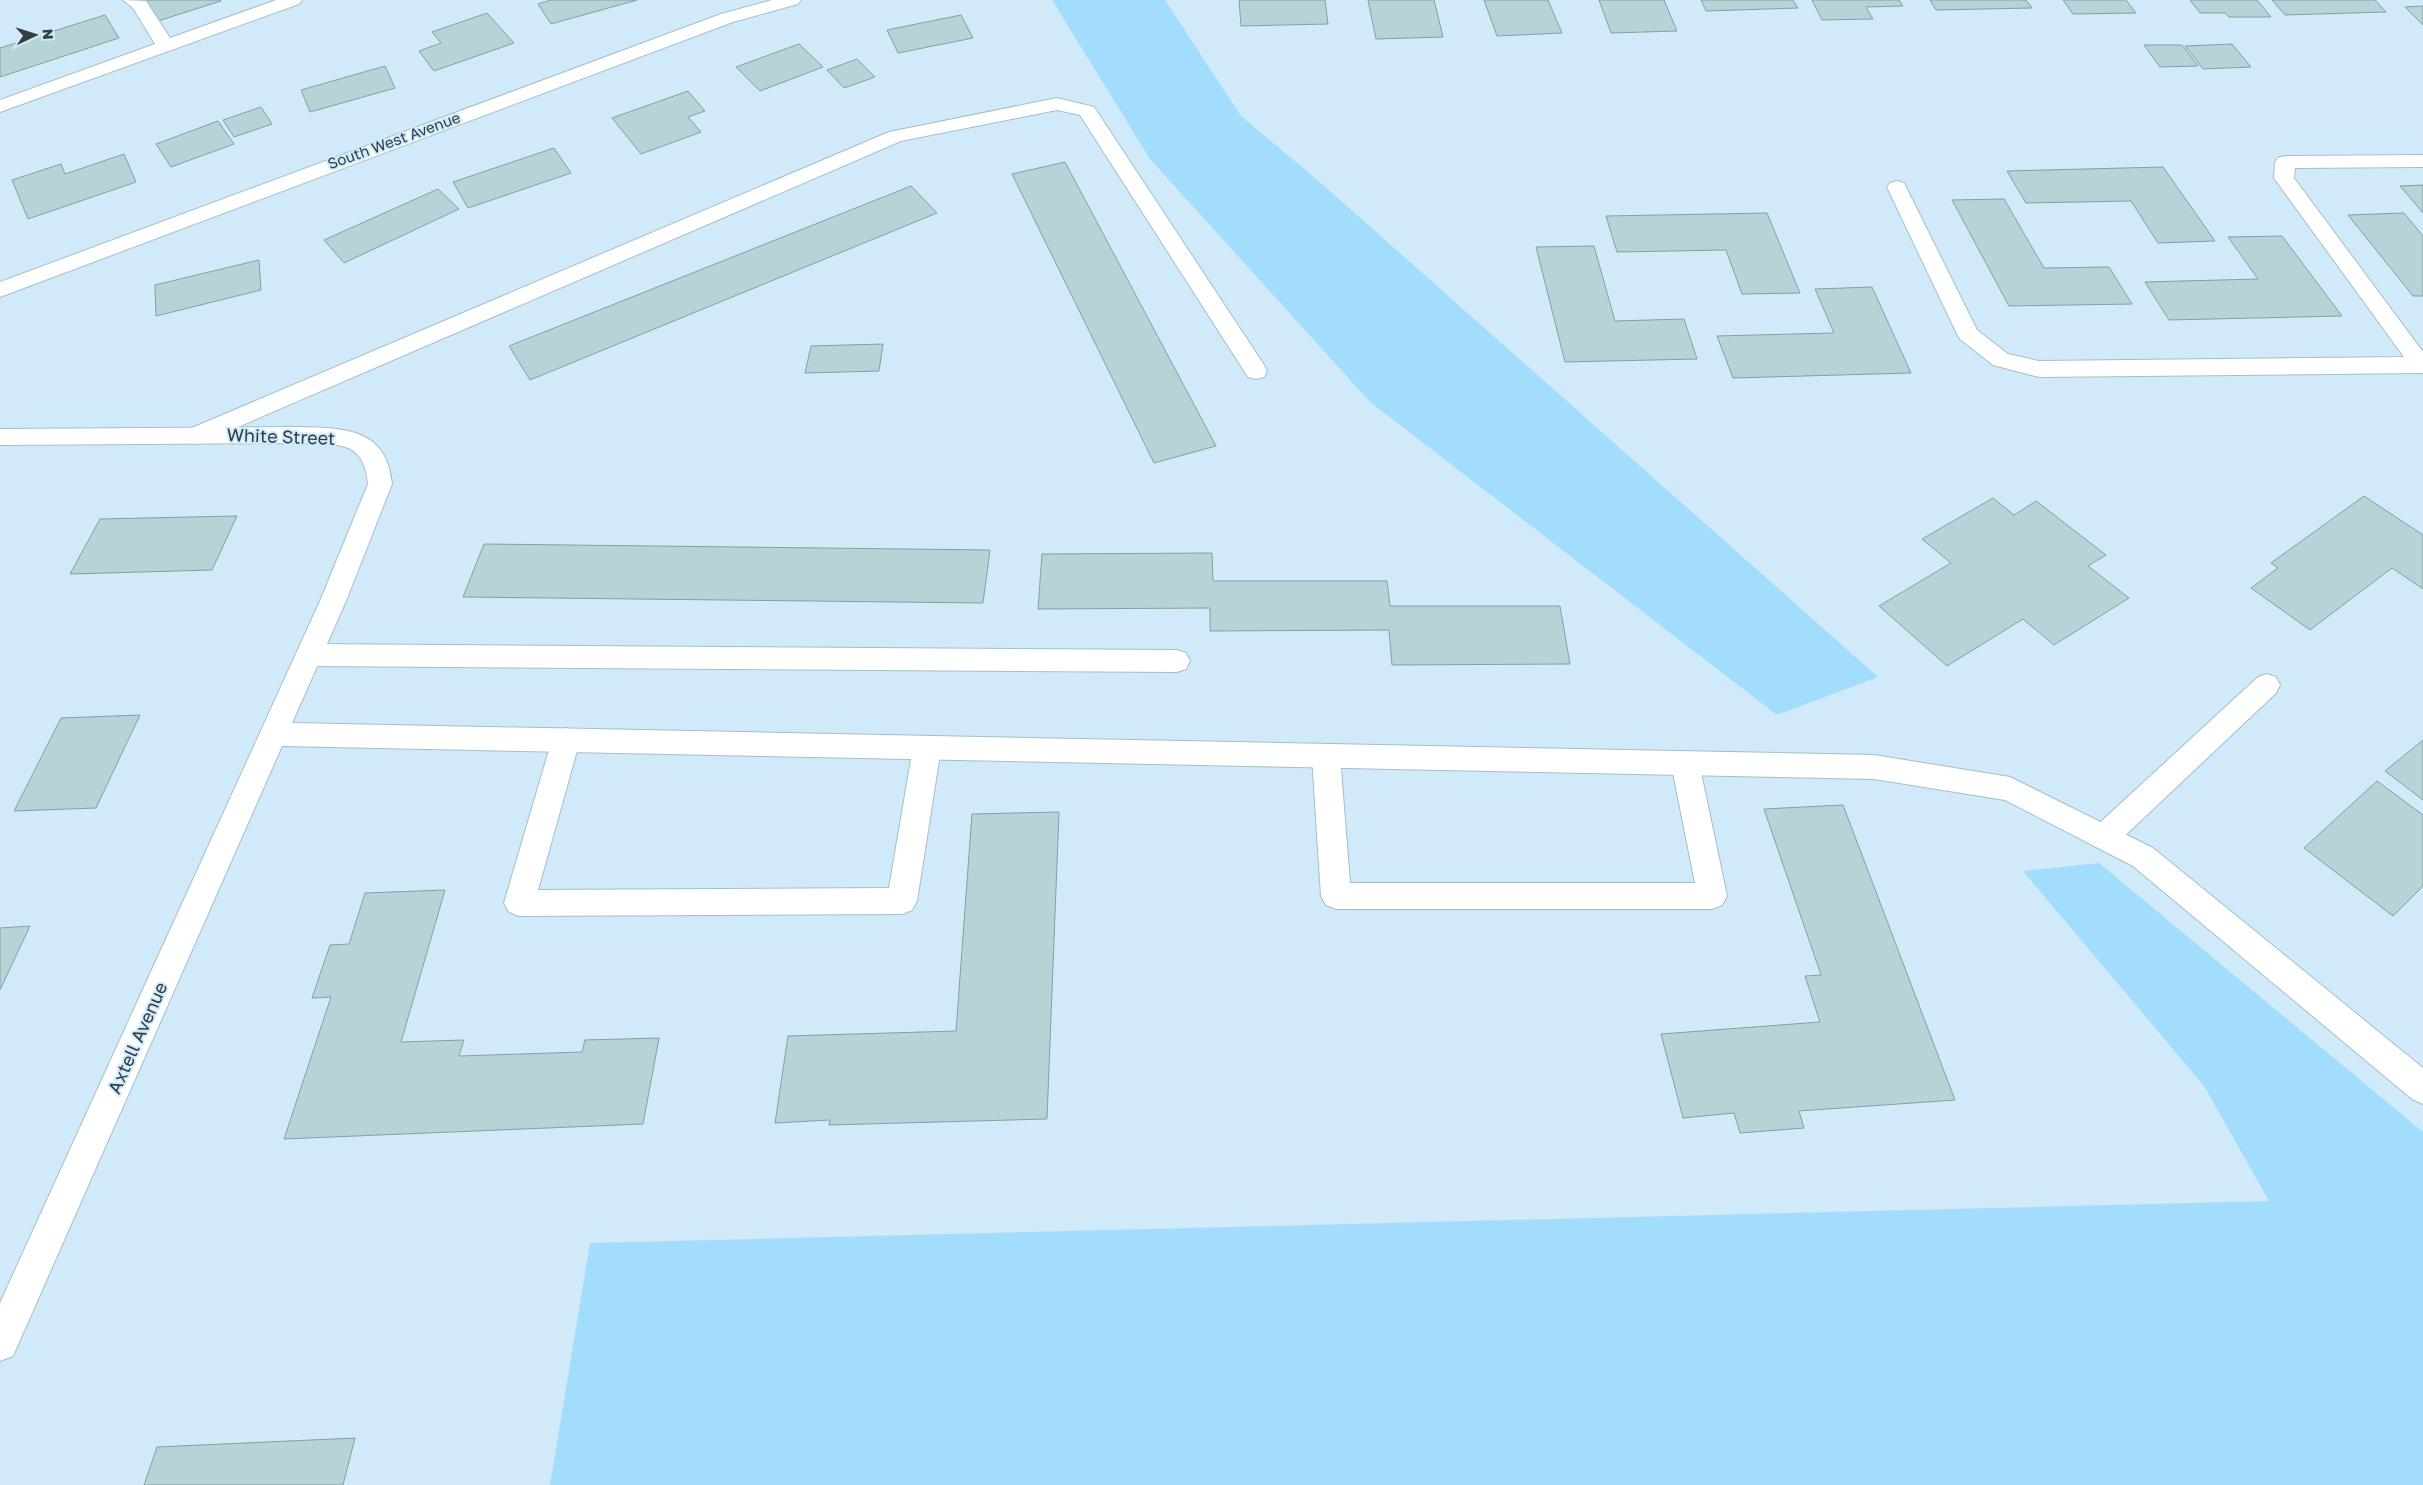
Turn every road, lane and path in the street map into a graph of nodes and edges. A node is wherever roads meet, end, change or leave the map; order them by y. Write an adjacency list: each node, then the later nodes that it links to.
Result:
1 (132, 0): 4 (street)
2 (293, 0): 4 (street)
3 (792, 0): 8 (street, South West Avenue)
4 (165, 46): 5 (street)
5 (0, 106)
6 (2423, 161): 9 (street)
7 (1896, 187): 9 (street)
8 (0, 290)
9 (2422, 365)
10 (1256, 371): 11 (street)
11 (195, 436): 12 (street, White Street); 13 (street, White Street)
12 (0, 437)
13 (309, 655): 14 (street); 16 (street, White Street)
14 (1177, 661)
15 (2266, 685): 21 (street)
16 (275, 734): 17 (street); 23 (street, Axtell Avenue)
17 (566, 740): 18 (street); 18 (street)
18 (927, 748): 19 (street)
19 (1326, 756): 20 (street); 20 (street)
20 (1685, 764): 21 (street)
21 (2104, 836): 22 (street)
22 (2423, 1088)
23 (0, 1343)

